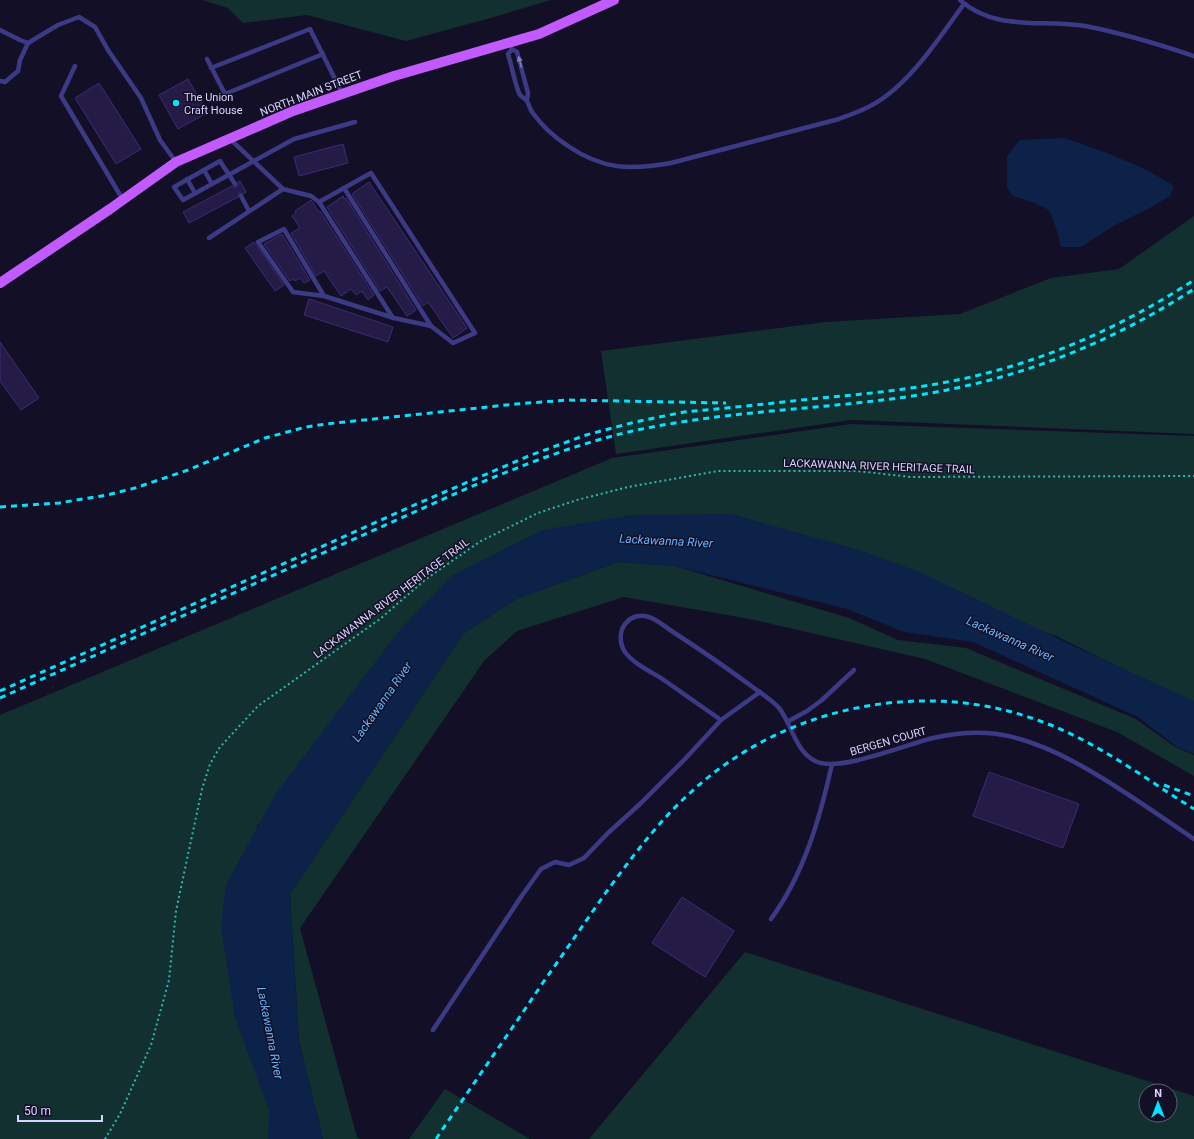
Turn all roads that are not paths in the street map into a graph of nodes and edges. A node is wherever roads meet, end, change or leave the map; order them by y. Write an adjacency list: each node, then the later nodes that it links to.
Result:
1 (614, 0): 6 (main road, NORTH MAIN STREET)
2 (960, 0): 3 (lane)
3 (964, 4): 8 (lane); 14 (lane)
4 (0, 30): 5 (lane)
5 (28, 43): 12 (lane); 17 (lane)
6 (511, 46): 13 (main road, NORTH MAIN STREET); 14 (lane, one-way to 6); 14 (lane)
7 (323, 54): 11 (lane); 11 (lane); 13 (lane)
8 (1194, 56)
9 (207, 59): 11 (lane)
10 (75, 66): 28 (lane)
11 (211, 68)
12 (0, 81)
13 (342, 93): 16 (main road, NORTH MAIN STREET)
14 (527, 100)
15 (355, 122): 18 (lane)
16 (230, 139): 17 (main road, NORTH MAIN STREET); 18 (lane)
17 (176, 162): 28 (main road, NORTH MAIN STREET)
18 (253, 162): 20 (lane); 25 (lane)
19 (204, 170): 20 (lane); 21 (lane); 22 (lane)
20 (230, 174): 22 (lane); 23 (lane)
21 (187, 180): 26 (lane); 26 (lane)
22 (212, 184): 26 (lane)
23 (235, 184)
24 (344, 188): 29 (lane); 35 (lane); 35 (lane)
25 (283, 189): 29 (lane); 30 (lane)
26 (196, 193)
27 (241, 196): 30 (lane)
28 (123, 200): 32 (main road, NORTH MAIN STREET)
29 (319, 202): 34 (lane)
30 (249, 212): 31 (lane)
31 (209, 238)
32 (0, 283)
33 (324, 296): 33 (lane); 34 (lane)
34 (394, 318): 35 (lane)
35 (431, 326)
36 (854, 670): 39 (lane)
37 (760, 692): 38 (lane); 38 (lane, BERGEN COURT); 39 (lane, BERGEN COURT)
38 (721, 720): 43 (lane)
39 (787, 722): 40 (lane, BERGEN COURT)
40 (832, 764): 41 (lane, BERGEN COURT); 42 (lane)
41 (1194, 839)
42 (771, 919)
43 (433, 1030)

